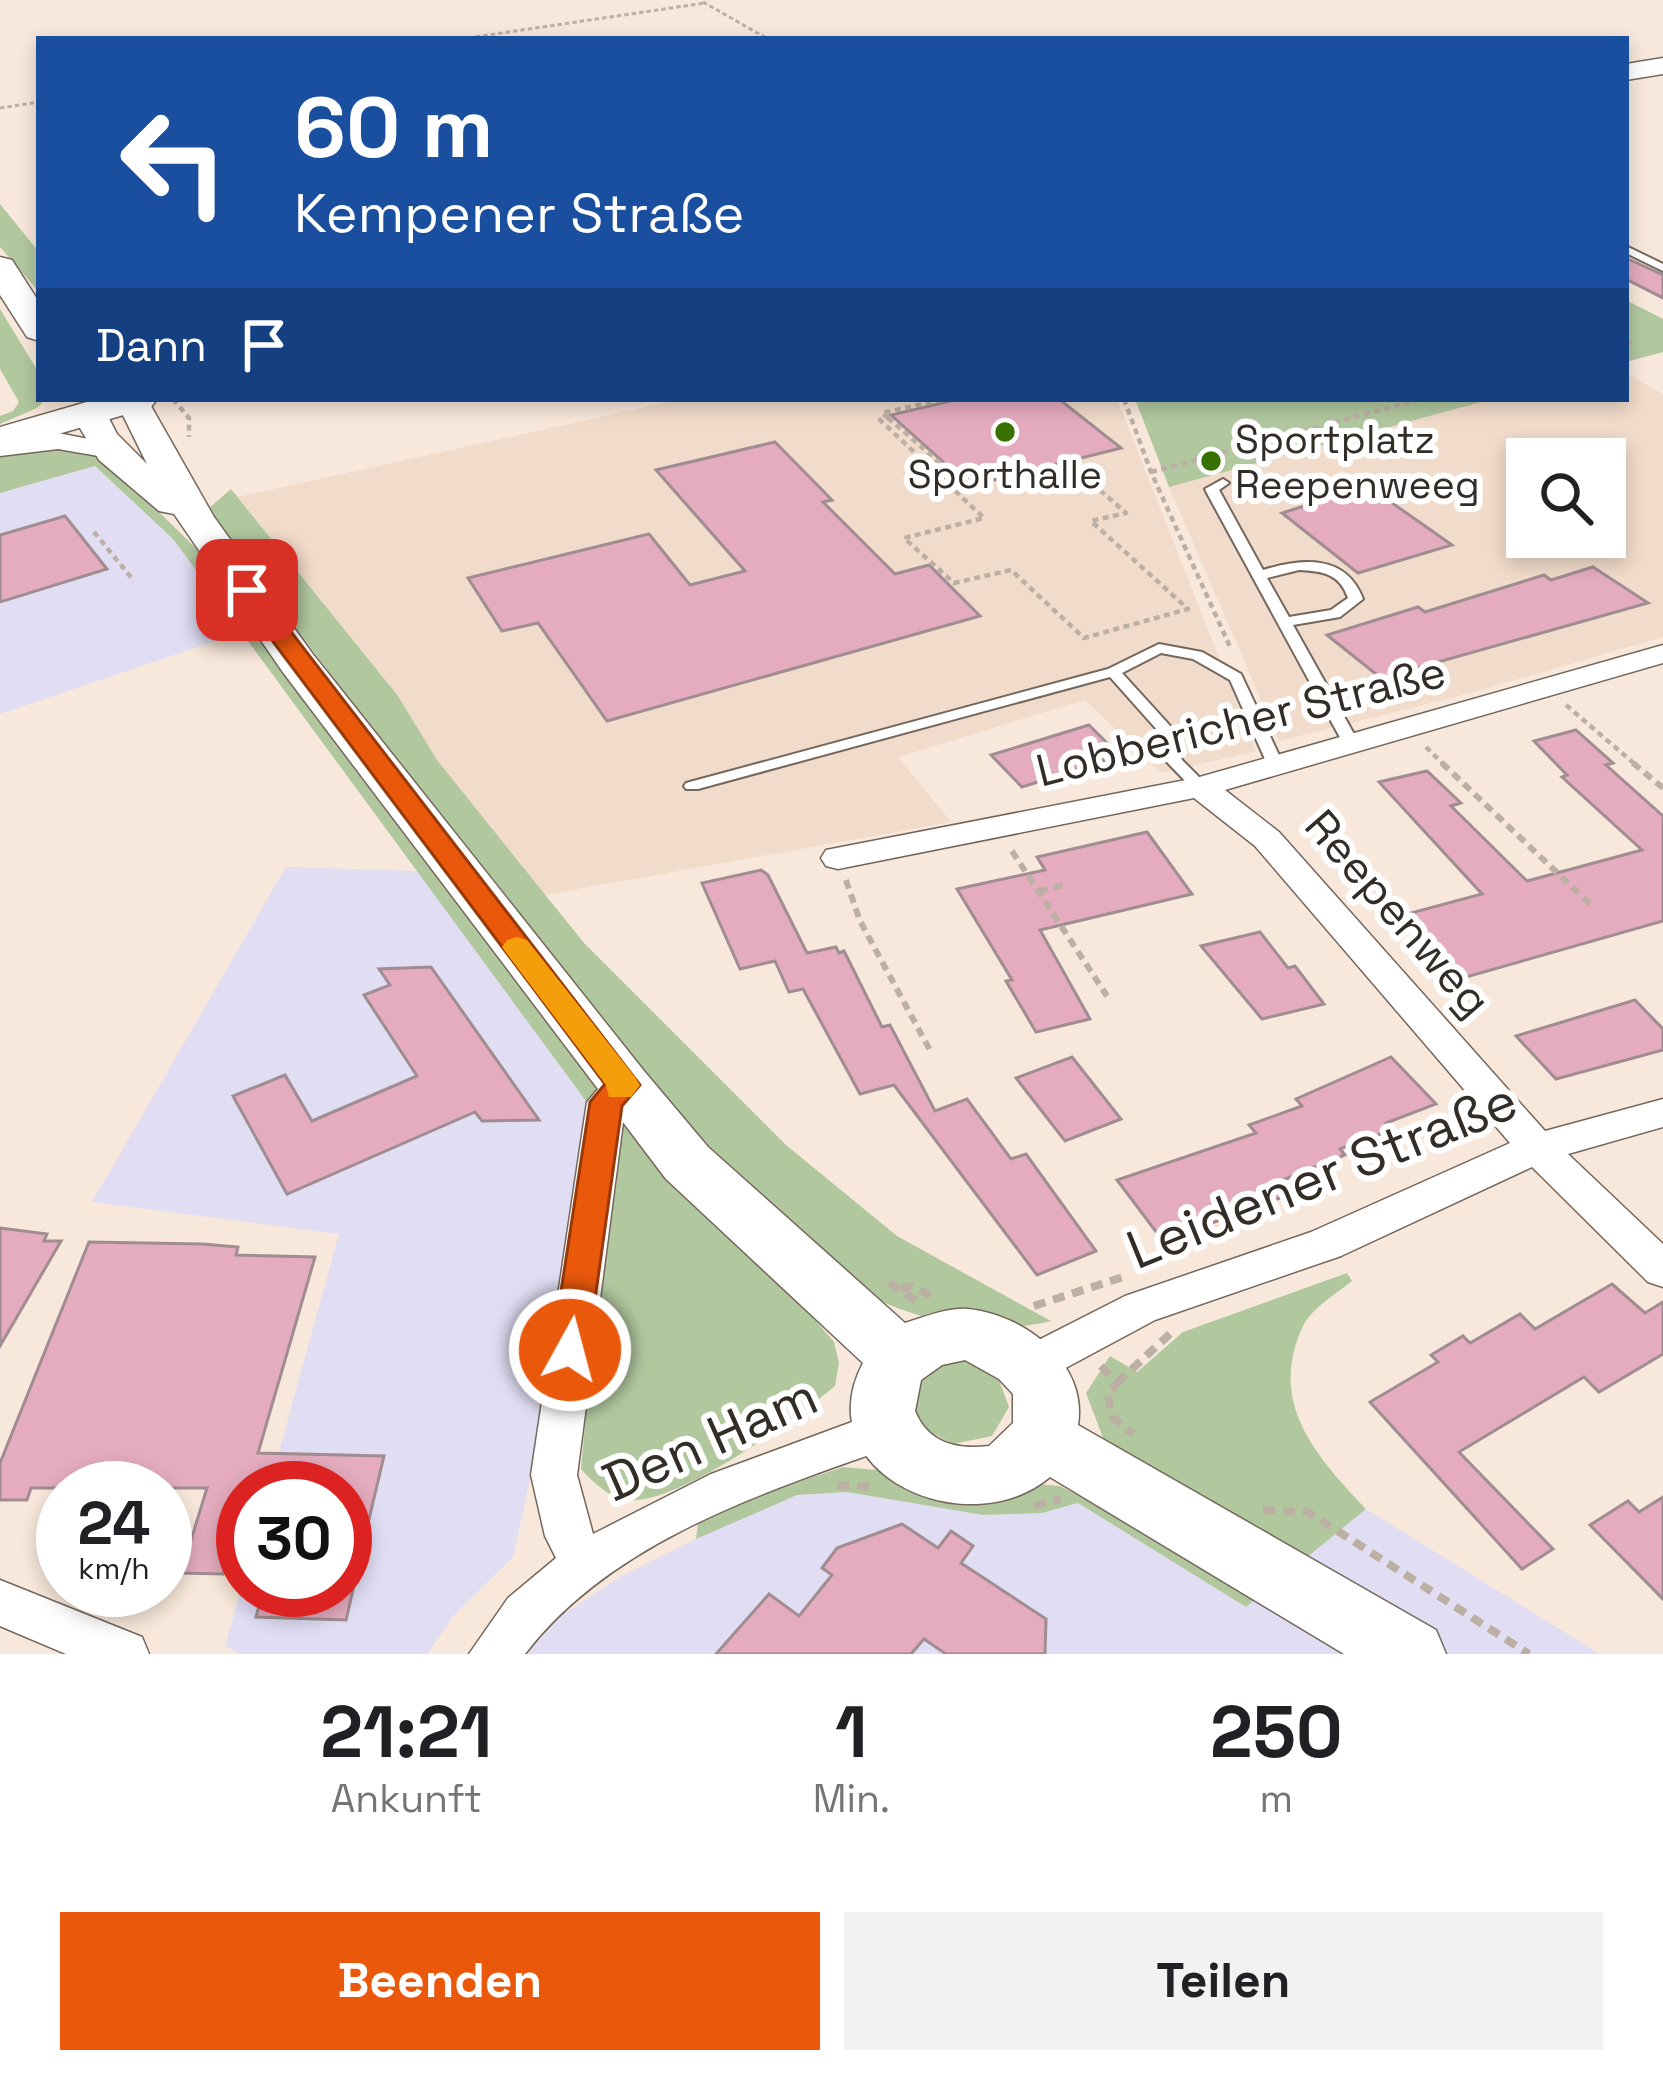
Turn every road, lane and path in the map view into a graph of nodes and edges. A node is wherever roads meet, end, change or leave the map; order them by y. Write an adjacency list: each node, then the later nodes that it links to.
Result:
1 (702, 1): 2 (path); 3 (path)
2 (480, 36)
3 (762, 36)
4 (1663, 66): 5 (main road)
5 (1629, 71)
6 (36, 102): 7 (path)
7 (0, 108)
8 (1629, 251): 10 (lane)
9 (0, 267): 11 (main road)
10 (1663, 268)
11 (33, 316)
12 (117, 402): 18 (main road)
13 (134, 402): 26 (street)
14 (176, 402): 21 (path)
15 (932, 402): 19 (path)
16 (1125, 402): 24 (path)
17 (1409, 402): 24 (path)
18 (84, 406): 20 (main road); 23 (street)
19 (888, 418): 19 (path)
20 (0, 439)
21 (190, 446)
22 (0, 448): 23 (street)
23 (110, 450): 26 (street)
24 (1151, 472): 32 (path)
25 (1223, 483): 28 (lane)
26 (196, 519): 48 (street)
27 (94, 532): 29 (path)
28 (1258, 578): 30 (lane); 30 (lane)
29 (134, 581)
30 (1285, 622): 36 (lane)
31 (1663, 654): 34 (street, Lobbericher Straße)
32 (1240, 667)
33 (1113, 672): 37 (lane); 38 (lane); 39 (lane)
34 (1545, 688): 35 (street, Lobbericher Straße); 40 (path)
35 (1406, 728): 36 (street, Lobbericher Straße); 45 (path)
36 (1351, 742): 37 (street, Lobbericher Straße)
37 (1276, 766): 39 (street, Lobbericher Straße)
38 (692, 786)
39 (1200, 787): 41 (street, Lobbericher Straße); 50 (street, Reepenweg)
40 (1663, 788)
41 (997, 827): 42 (street, Lobbericher Straße); 44 (path)
42 (838, 858): 47 (path)
43 (1065, 885): 44 (path)
44 (1039, 891): 46 (path)
45 (1592, 906)
46 (1107, 996)
47 (932, 1054)
48 (624, 1085): 57 (street); 64 (street, Den Ham)
49 (1663, 1113): 50 (street, Leidener Straße)
50 (1537, 1148): 51 (street, Reepenweg); 56 (street, Leidener Straße)
51 (1663, 1270)
52 (1142, 1274): 56 (path)
53 (880, 1276): 54 (path)
54 (898, 1290)
55 (1185, 1321): 58 (path)
56 (1033, 1335): 57 (street); 61 (street)
57 (899, 1357): 60 (street)
58 (1117, 1383)
59 (1112, 1417): 62 (path)
60 (886, 1429): 61 (street); 64 (street, Den Ham)
61 (1042, 1438): 68 (street)
62 (1141, 1438)
63 (1257, 1509): 69 (path)
64 (583, 1562): 67 (street, Den Ham)
65 (0, 1603): 66 (street)
66 (124, 1654)
67 (494, 1654)
68 (1411, 1654)
69 (1529, 1654)

